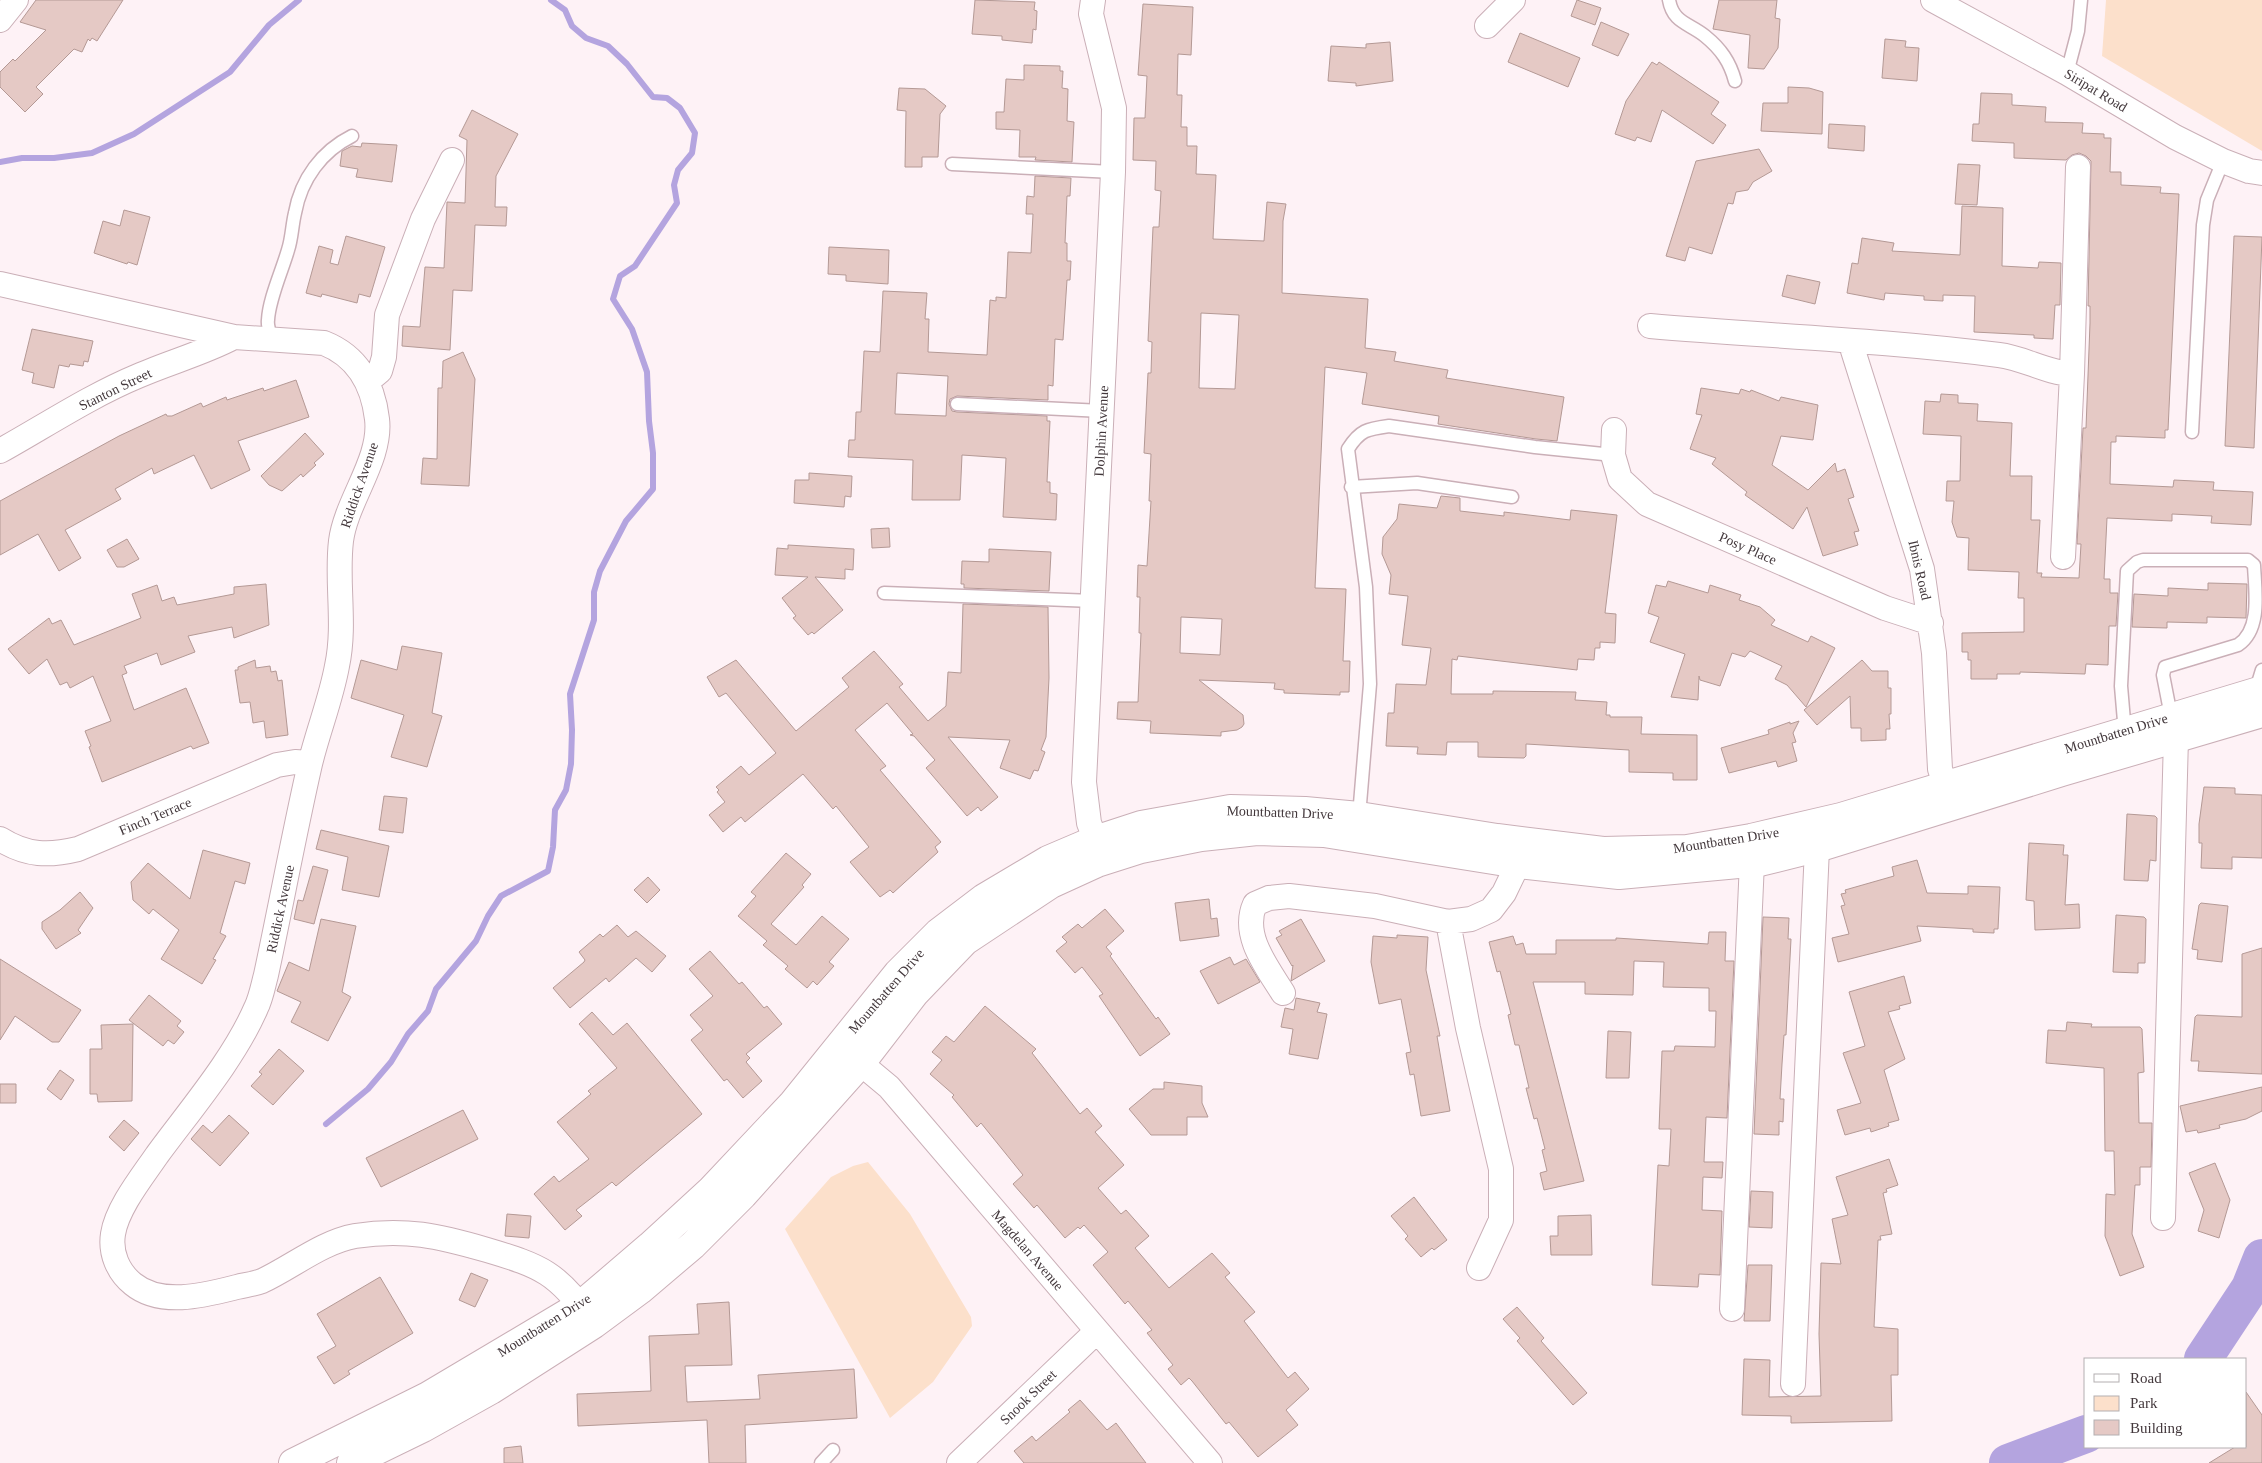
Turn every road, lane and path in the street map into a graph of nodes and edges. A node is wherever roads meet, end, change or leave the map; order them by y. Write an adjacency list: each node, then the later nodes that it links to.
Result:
1 (16, 0): 7 (street)
2 (1093, 0): 16 (street, Dolphin Avenue)
3 (1513, 0): 8 (street)
4 (1669, 0): 10 (lane)
5 (1933, 0): 9 (street, Siripat Road)
6 (2081, 0): 9 (lane)
7 (0, 20)
8 (1487, 26)
9 (2067, 73): 13 (street, Siripat Road)
10 (1735, 80)
11 (352, 136): 21 (lane)
12 (452, 160): 24 (street)
13 (2223, 161): 17 (street, Siripat Road); 28 (lane)
14 (952, 164): 16 (lane)
15 (2078, 167): 23 (street)
16 (1114, 172): 26 (street, Dolphin Avenue)
17 (2262, 173)
18 (0, 284): 20 (street, Riddick Avenue)
19 (1650, 326): 22 (street)
20 (234, 337): 21 (street, Riddick Avenue); 29 (street, Stanton Street)
21 (272, 339): 24 (street, Riddick Avenue)
22 (1850, 341): 23 (street); 36 (street, Ibnis Road)
23 (2072, 374): 33 (street)
24 (368, 381): 40 (street, Riddick Avenue)
25 (957, 404): 26 (lane)
26 (1102, 412): 35 (street, Dolphin Avenue)
27 (1614, 430): 30 (street, Posy Place)
28 (2192, 432)
29 (0, 452)
30 (1613, 455): 31 (lane); 36 (street, Posy Place)
31 (1351, 487): 32 (lane); 42 (lane)
32 (1512, 497)
33 (2064, 557)
34 (884, 593): 35 (lane)
35 (1093, 601): 45 (street, Dolphin Avenue)
36 (1931, 623): 41 (street, Ibnis Road)
37 (2258, 696): 38 (main road, Mountbatten Drive)
38 (2174, 727): 39 (main road, Mountbatten Drive); 39 (lane); 52 (street)
39 (2126, 742): 41 (main road, Mountbatten Drive)
40 (310, 763): 43 (street, Finch Terrace); 55 (street, Riddick Avenue)
41 (1949, 795): 42 (main road, Mountbatten Drive); 44 (main road, Mountbatten Drive)
42 (1359, 816): 45 (main road, Mountbatten Drive)
43 (0, 839)
44 (1817, 848): 46 (main road, Mountbatten Drive); 57 (street)
45 (1100, 851): 47 (main road, Mountbatten Drive); 50 (main road, Mountbatten Drive); 51 (main road, Mountbatten Drive)
46 (1752, 862): 47 (main road, Mountbatten Drive); 54 (street)
47 (1518, 864): 48 (street)
48 (1448, 922): 49 (street); 53 (street)
49 (1283, 993)
50 (839, 1046): 51 (street, Magdelan Avenue); 55 (main road, Mountbatten Drive)
51 (861, 1063): 55 (main road, Mountbatten Drive); 56 (street, Magdelan Avenue)
52 (2163, 1218)
53 (1480, 1268)
54 (1732, 1310)
55 (587, 1315): 59 (main road, Mountbatten Drive); 60 (main road, Mountbatten Drive)
56 (1097, 1331): 62 (street, Snook Street); 63 (street, Magdelan Avenue)
57 (1793, 1384)
58 (832, 1450): 61 (lane)
59 (293, 1463)
60 (351, 1463)
61 (821, 1463)
62 (959, 1463)
63 (1210, 1463)

